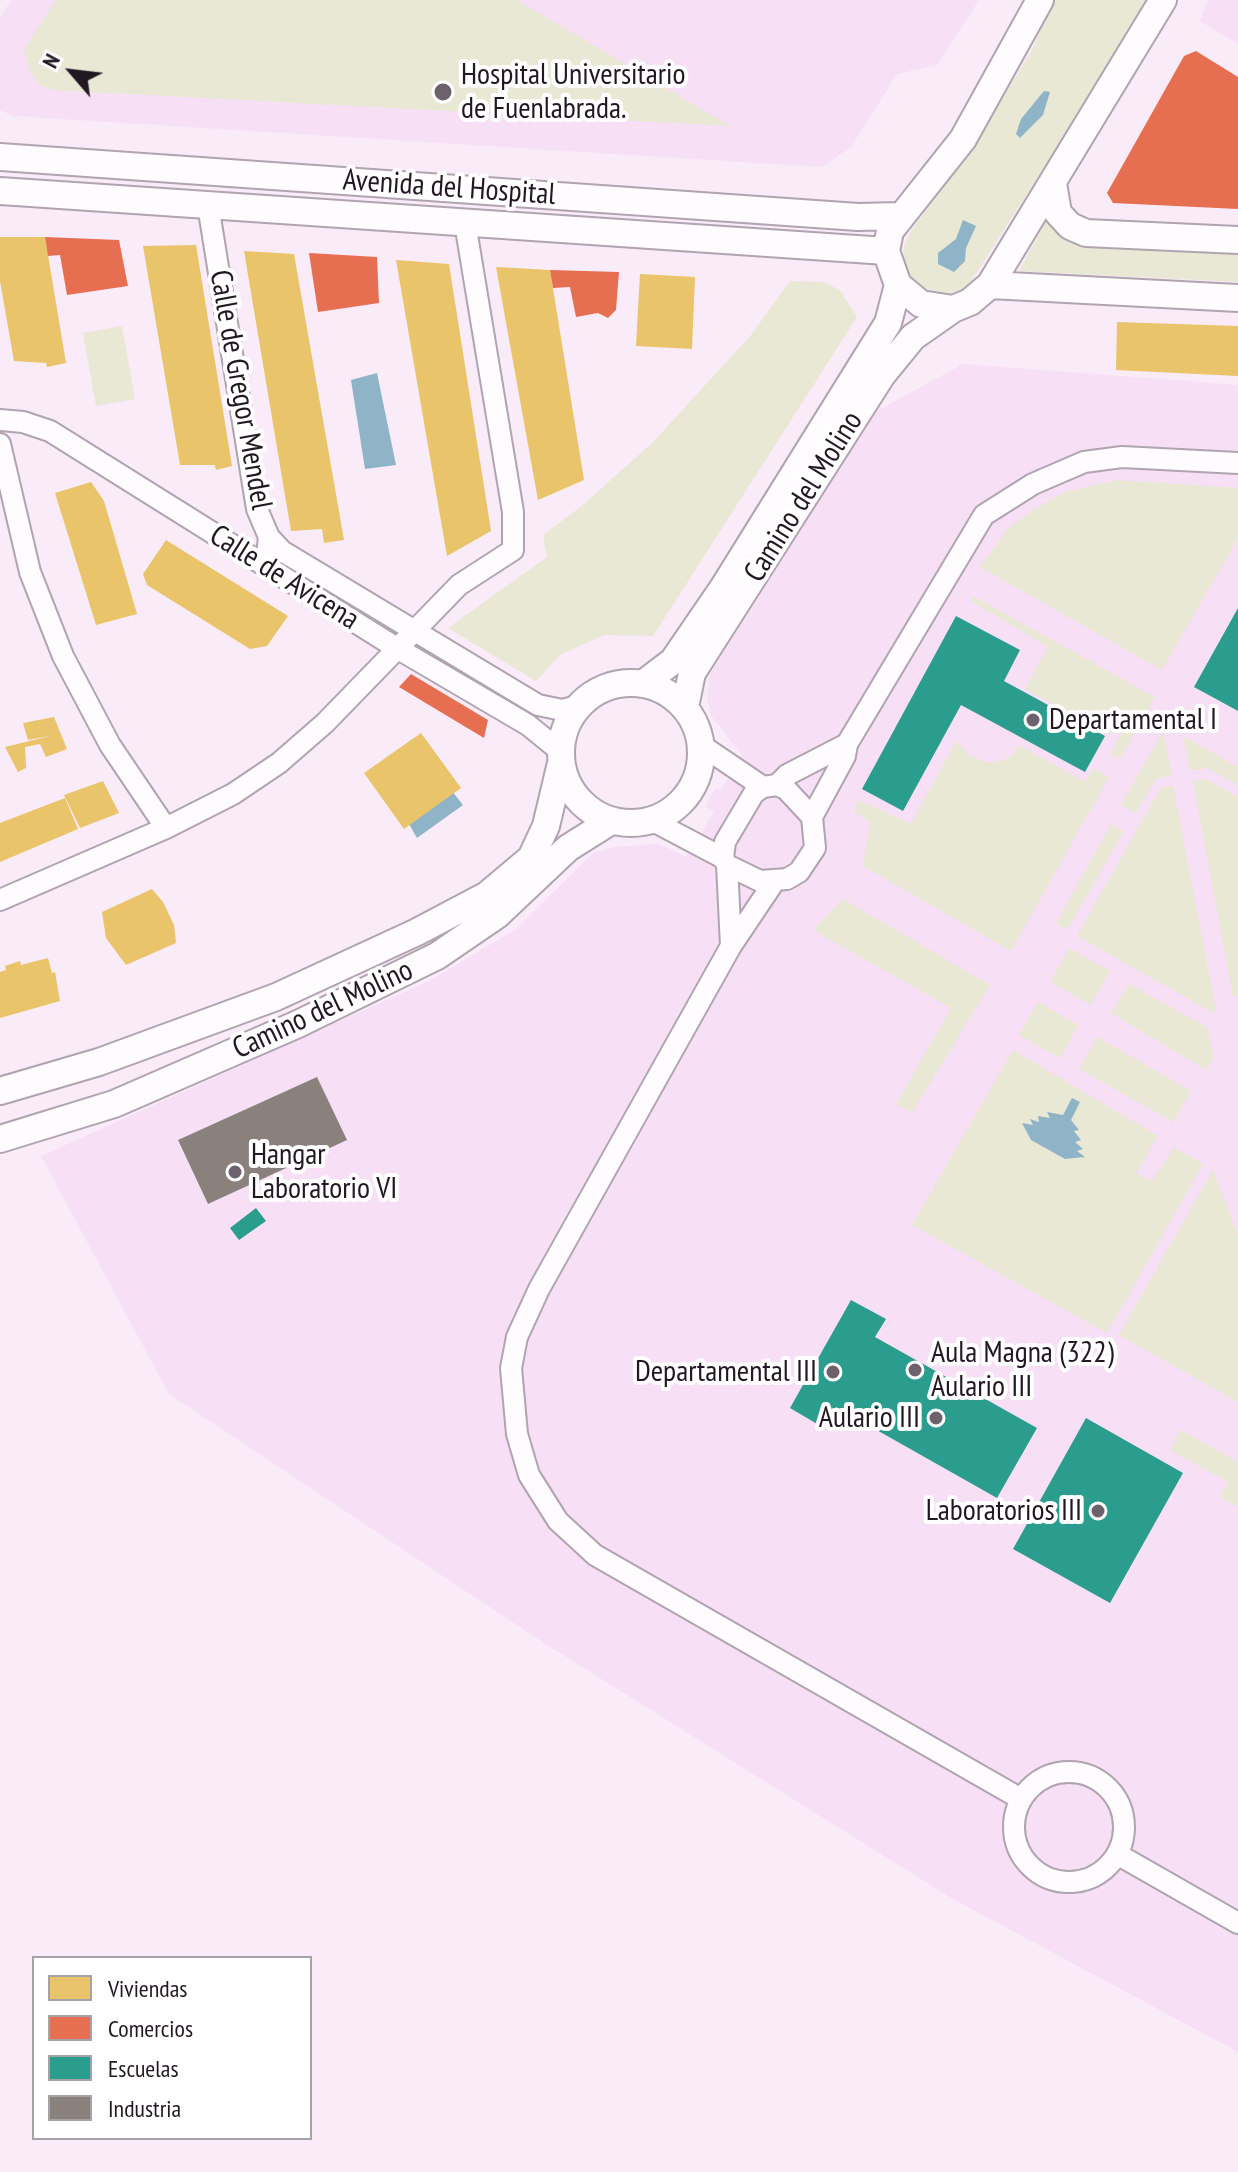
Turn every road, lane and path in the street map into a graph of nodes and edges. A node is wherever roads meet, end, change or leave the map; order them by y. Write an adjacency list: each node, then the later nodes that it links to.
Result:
1 (1040, 0): 8 (main road)
2 (1163, 0): 5 (main road)
3 (0, 149): 4 (street)
4 (12, 158): 8 (main road, Avenida del Hospital)
5 (1053, 183): 10 (main road); 13 (main road)
6 (0, 191): 7 (main road, Avenida del Hospital)
7 (208, 205): 9 (main road, Avenida del Hospital); 19 (street, Calle de Gregor Mendel)
8 (899, 216): 11 (main road)
9 (465, 223): 11 (main road, Avenida del Hospital); 21 (street)
10 (1238, 240)
11 (886, 251): 12 (main road)
12 (898, 285): 15 (main road); 23 (main road, Camino del Molino)
13 (990, 285): 14 (main road); 15 (main road, Camino del Molino)
14 (1238, 298)
15 (953, 309): 25 (main road, Camino del Molino)
16 (0, 420): 20 (street, Calle de Avicena)
17 (0, 444): 33 (street)
18 (1238, 463): 26 (street)
19 (269, 537): 20 (street, Calle de Gregor Mendel); 21 (street)
20 (251, 557): 22 (street, Calle de Avicena)
21 (412, 630): 22 (street); 24 (street)
22 (395, 647): 28 (street, Calle de Avicena); 33 (street)
23 (644, 683): 24 (main road); 25 (main road)
24 (578, 706): 28 (main road)
25 (685, 707): 27 (main road)
26 (847, 744): 29 (street); 30 (street)
27 (701, 745): 29 (street); 31 (main road)
28 (561, 757): 32 (main road); 38 (main road, Camino del Molino)
29 (770, 786): 30 (street); 34 (street)
30 (812, 817): 35 (street)
31 (651, 820): 32 (main road); 34 (street)
32 (611, 821): 39 (main road, Camino del Molino)
33 (166, 828): 36 (street)
34 (725, 862): 35 (street); 37 (street)
35 (774, 882): 37 (street)
36 (0, 900)
37 (731, 946): 40 (street)
38 (0, 1091)
39 (0, 1139)
40 (1021, 1799): 41 (street); 41 (street)
41 (1117, 1854): 42 (street)
42 (1238, 1923)

